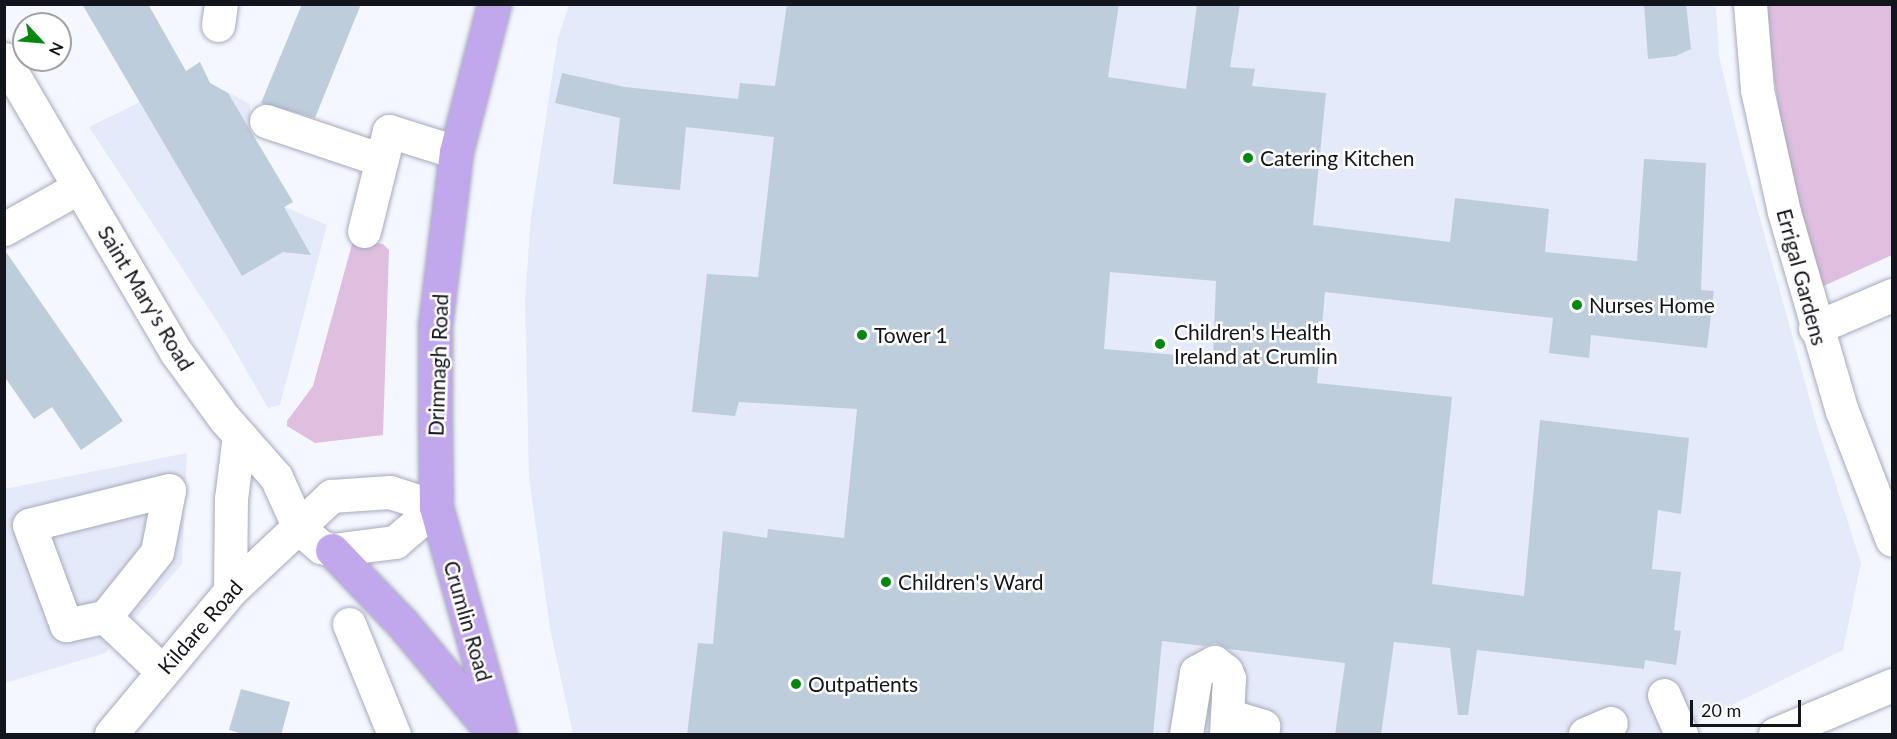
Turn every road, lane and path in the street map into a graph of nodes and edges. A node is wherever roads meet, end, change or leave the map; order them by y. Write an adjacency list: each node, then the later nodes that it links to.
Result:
1 (494, 4): 5 (main road, Drimnagh Road)
2 (1750, 4): 11 (street, Errigal Gardens)
3 (4, 59): 7 (street, Saint Mary's Road)
4 (266, 121): 6 (street)
5 (456, 152): 6 (street); 13 (main road, Drimnagh Road)
6 (382, 160): 9 (street)
7 (79, 187): 8 (street); 12 (street, Saint Mary's Road)
8 (4, 229)
9 (364, 231)
10 (1893, 295): 11 (street)
11 (1815, 328): 15 (street, Errigal Gardens)
12 (239, 435): 14 (street, Saint Mary's Road); 17 (street)
13 (436, 507): 14 (street); 16 (street); 27 (main road, Crumlin Road)
14 (299, 528): 16 (street, Saint Mary's Road); 17 (street, Kildare Road)
15 (1893, 540)
16 (332, 550): 26 (main road)
17 (230, 591): 20 (street, Kildare Road)
18 (105, 617): 18 (street); 20 (street)
19 (349, 624): 25 (street)
20 (161, 670): 24 (street, Kildare Road)
21 (1893, 685): 31 (street)
22 (1664, 695): 30 (street)
23 (1226, 725): 28 (street); 29 (street)
24 (111, 735)
25 (394, 735)
26 (494, 735)
27 (500, 735)
28 (1186, 735)
29 (1262, 735)
30 (1681, 735)
31 (1774, 735)

